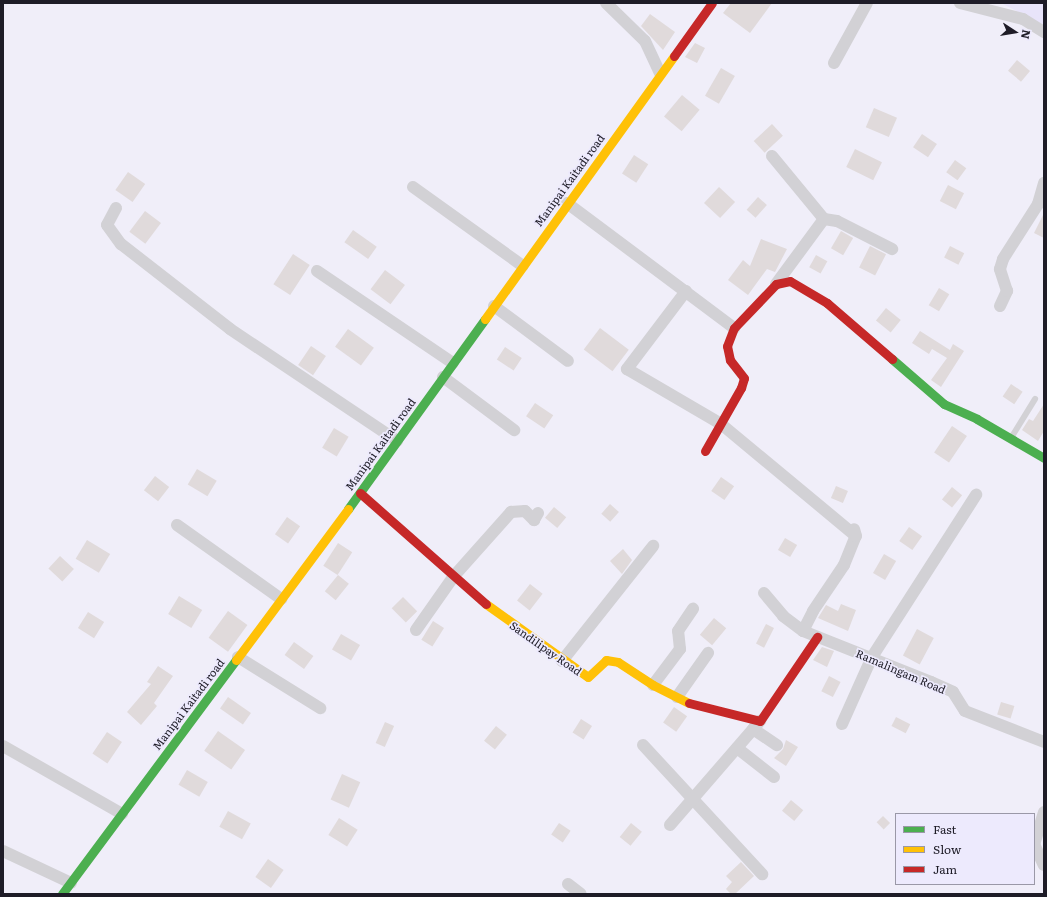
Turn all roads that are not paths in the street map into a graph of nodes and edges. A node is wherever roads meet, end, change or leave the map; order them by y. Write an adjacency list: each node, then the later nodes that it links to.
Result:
1 (606, 3): 7 (street)
2 (712, 3): 7 (street, Manipai Kaitadi road)
3 (867, 3): 6 (street)
4 (960, 3): 5 (street)
5 (1044, 32)
6 (834, 63)
7 (660, 73): 11 (street, Manipai Kaitadi road)
8 (772, 156): 13 (street)
9 (1044, 183): 20 (street)
10 (413, 187): 15 (street)
11 (567, 203): 15 (street, Manipai Kaitadi road); 18 (street)
12 (116, 208): 29 (street)
13 (824, 219): 14 (street); 17 (street)
14 (892, 249)
15 (523, 266): 19 (street, Manipai Kaitadi road)
16 (317, 271): 23 (street)
17 (776, 284): 21 (street); 28 (street)
18 (686, 291): 21 (street); 26 (street)
19 (494, 306): 22 (street); 23 (street, Manipai Kaitadi road)
20 (1000, 306)
21 (734, 328): 26 (street)
22 (568, 361)
23 (453, 363): 24 (street, Manipai Kaitadi road)
24 (443, 377): 27 (street); 29 (street, Manipai Kaitadi road)
25 (1035, 398): 28 (lane)
26 (721, 424): 30 (street); 37 (street)
27 (514, 430)
28 (1011, 438): 31 (street)
29 (397, 441): 32 (street, Manipai Kaitadi road)
30 (705, 451)
31 (1044, 458)
32 (360, 493): 39 (street, Sandilipay Road); 41 (street, Manipai Kaitadi road)
33 (976, 495): 48 (street)
34 (538, 513): 39 (street)
35 (852, 522): 37 (street)
36 (177, 525): 41 (street)
37 (856, 536): 44 (street)
38 (653, 546): 49 (street)
39 (454, 576): 43 (street); 49 (street, Sandilipay Road)
40 (764, 593): 44 (street, Ramalingam Road)
41 (281, 599): 47 (street, Manipai Kaitadi road)
42 (693, 609): 50 (street)
43 (416, 630)
44 (803, 631): 45 (street, Ramalingam Road)
45 (817, 637): 48 (street, Ramalingam Road); 54 (street)
46 (708, 653): 51 (street)
47 (238, 656): 52 (street); 63 (street, Manipai Kaitadi road)
48 (872, 657): 53 (street); 55 (street, Ramalingam Road)
49 (562, 661): 50 (street, Sandilipay Road)
50 (653, 685): 51 (street, Sandilipay Road)
51 (677, 698): 54 (street, Sandilipay Road)
52 (320, 708)
53 (842, 724)
54 (756, 725): 57 (street); 59 (street)
55 (1044, 742)
56 (643, 745): 61 (street)
57 (777, 745)
58 (3, 746): 63 (street)
59 (737, 748): 60 (street); 61 (street)
60 (774, 777)
61 (693, 799): 64 (street); 69 (street)
62 (1044, 812): 65 (street)
63 (122, 814): 70 (street, Manipai Kaitadi road)
64 (670, 825)
65 (1035, 841)
66 (1035, 846): 68 (street)
67 (3, 851): 70 (street)
68 (1044, 865)
69 (762, 874)
70 (71, 883): 72 (street, Manipai Kaitadi road)
71 (568, 884): 73 (street)
72 (62, 894)
73 (581, 894)

